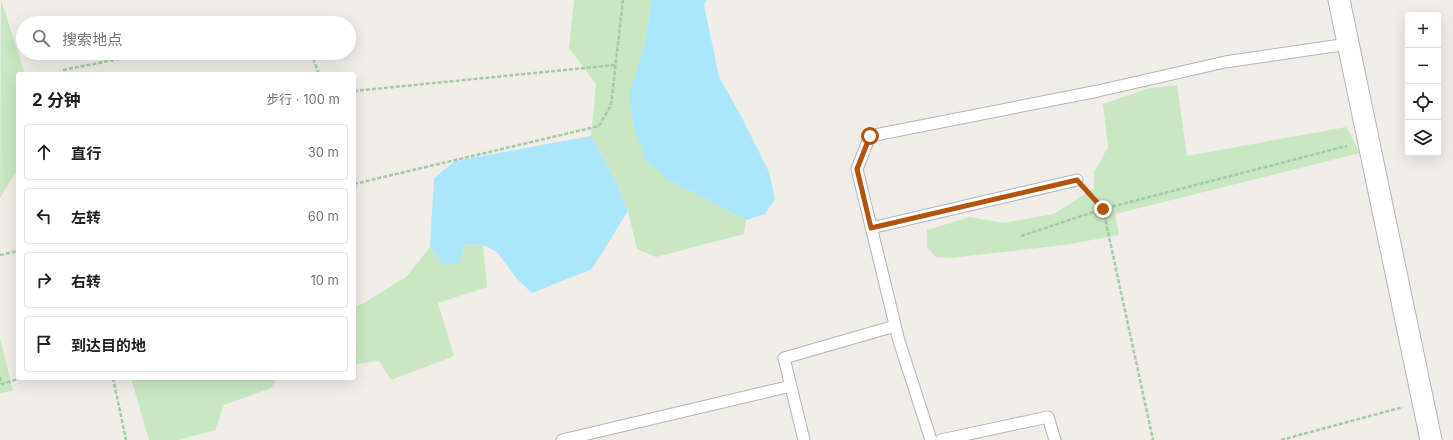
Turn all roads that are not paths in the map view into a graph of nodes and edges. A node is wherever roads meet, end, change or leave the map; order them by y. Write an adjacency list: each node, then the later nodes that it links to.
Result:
1 (1339, 0): 2 (street)
2 (1348, 44): 4 (lane); 12 (street)
3 (1077, 180): 4 (lane)
4 (871, 228): 5 (lane)
5 (895, 326): 6 (lane); 9 (lane)
6 (791, 386): 7 (lane); 8 (lane)
7 (562, 440)
8 (804, 440)
9 (931, 440)
10 (941, 440): 11 (lane)
11 (1055, 440)
12 (1431, 440)

